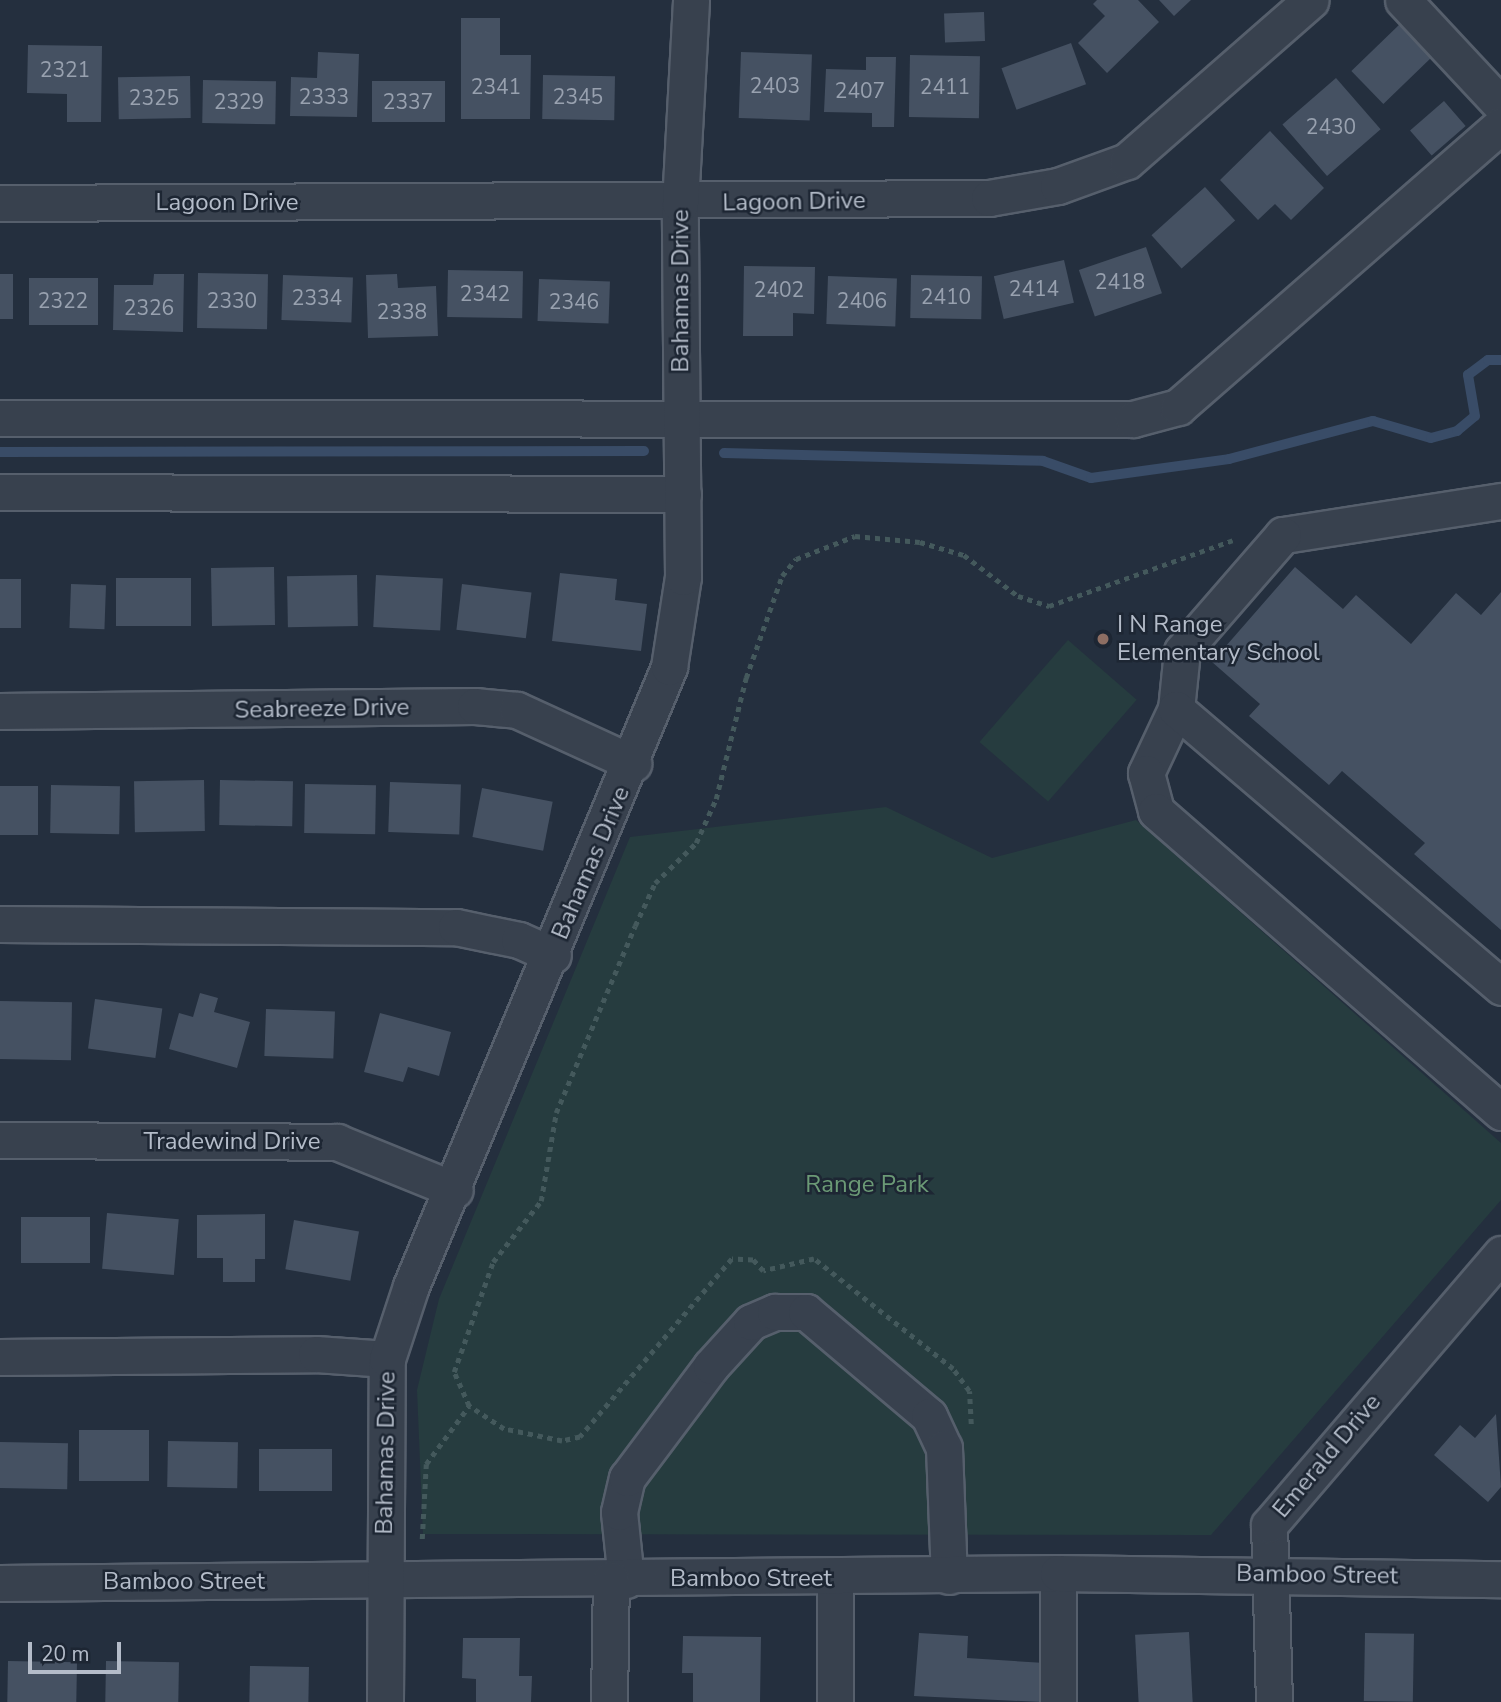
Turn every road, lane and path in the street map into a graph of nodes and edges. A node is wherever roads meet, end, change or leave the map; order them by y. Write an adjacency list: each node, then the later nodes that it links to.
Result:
1 (691, 0): 7 (street, Bahamas Drive)
2 (1311, 0): 7 (street, Lagoon Drive)
3 (1404, 0): 4 (street)
4 (1501, 104)
5 (1501, 125): 8 (street)
6 (0, 203): 7 (street, Lagoon Drive)
7 (681, 204): 8 (street, Bahamas Drive)
8 (682, 414): 9 (street); 11 (street, Bahamas Drive)
9 (0, 418)
10 (0, 492): 11 (street)
11 (682, 494): 16 (street, Bahamas Drive)
12 (1501, 501): 14 (street)
13 (1241, 537): 26 (path)
14 (1176, 709): 19 (street); 20 (street)
15 (0, 711): 16 (street, Seabreeze Drive)
16 (633, 763): 18 (street, Bahamas Drive)
17 (0, 924): 18 (street)
18 (553, 955): 22 (street, Bahamas Drive)
19 (1501, 987)
20 (1501, 1112)
21 (0, 1140): 22 (street, Tradewind Drive)
22 (455, 1190): 25 (street, Bahamas Drive)
23 (1501, 1254): 30 (street, Emerald Drive)
24 (0, 1357): 25 (street)
25 (387, 1359): 35 (street, Bahamas Drive)
26 (469, 1406): 27 (path); 28 (path)
27 (971, 1430)
28 (422, 1539)
29 (1058, 1573): 30 (street, Bamboo Street); 31 (street, Bamboo Street); 40 (street)
30 (1271, 1573): 34 (street, Bamboo Street); 41 (street, Emerald Drive)
31 (949, 1576): 32 (street, Bamboo Street); 33 (street)
32 (835, 1578): 33 (street, Bamboo Street); 39 (street)
33 (619, 1579): 35 (street, Bamboo Street); 38 (street)
34 (1501, 1579)
35 (384, 1581): 36 (street, Bamboo Street); 37 (street, Bahamas Drive)
36 (0, 1583)
37 (385, 1702)
38 (609, 1702)
39 (835, 1702)
40 (1058, 1702)
41 (1274, 1702)

